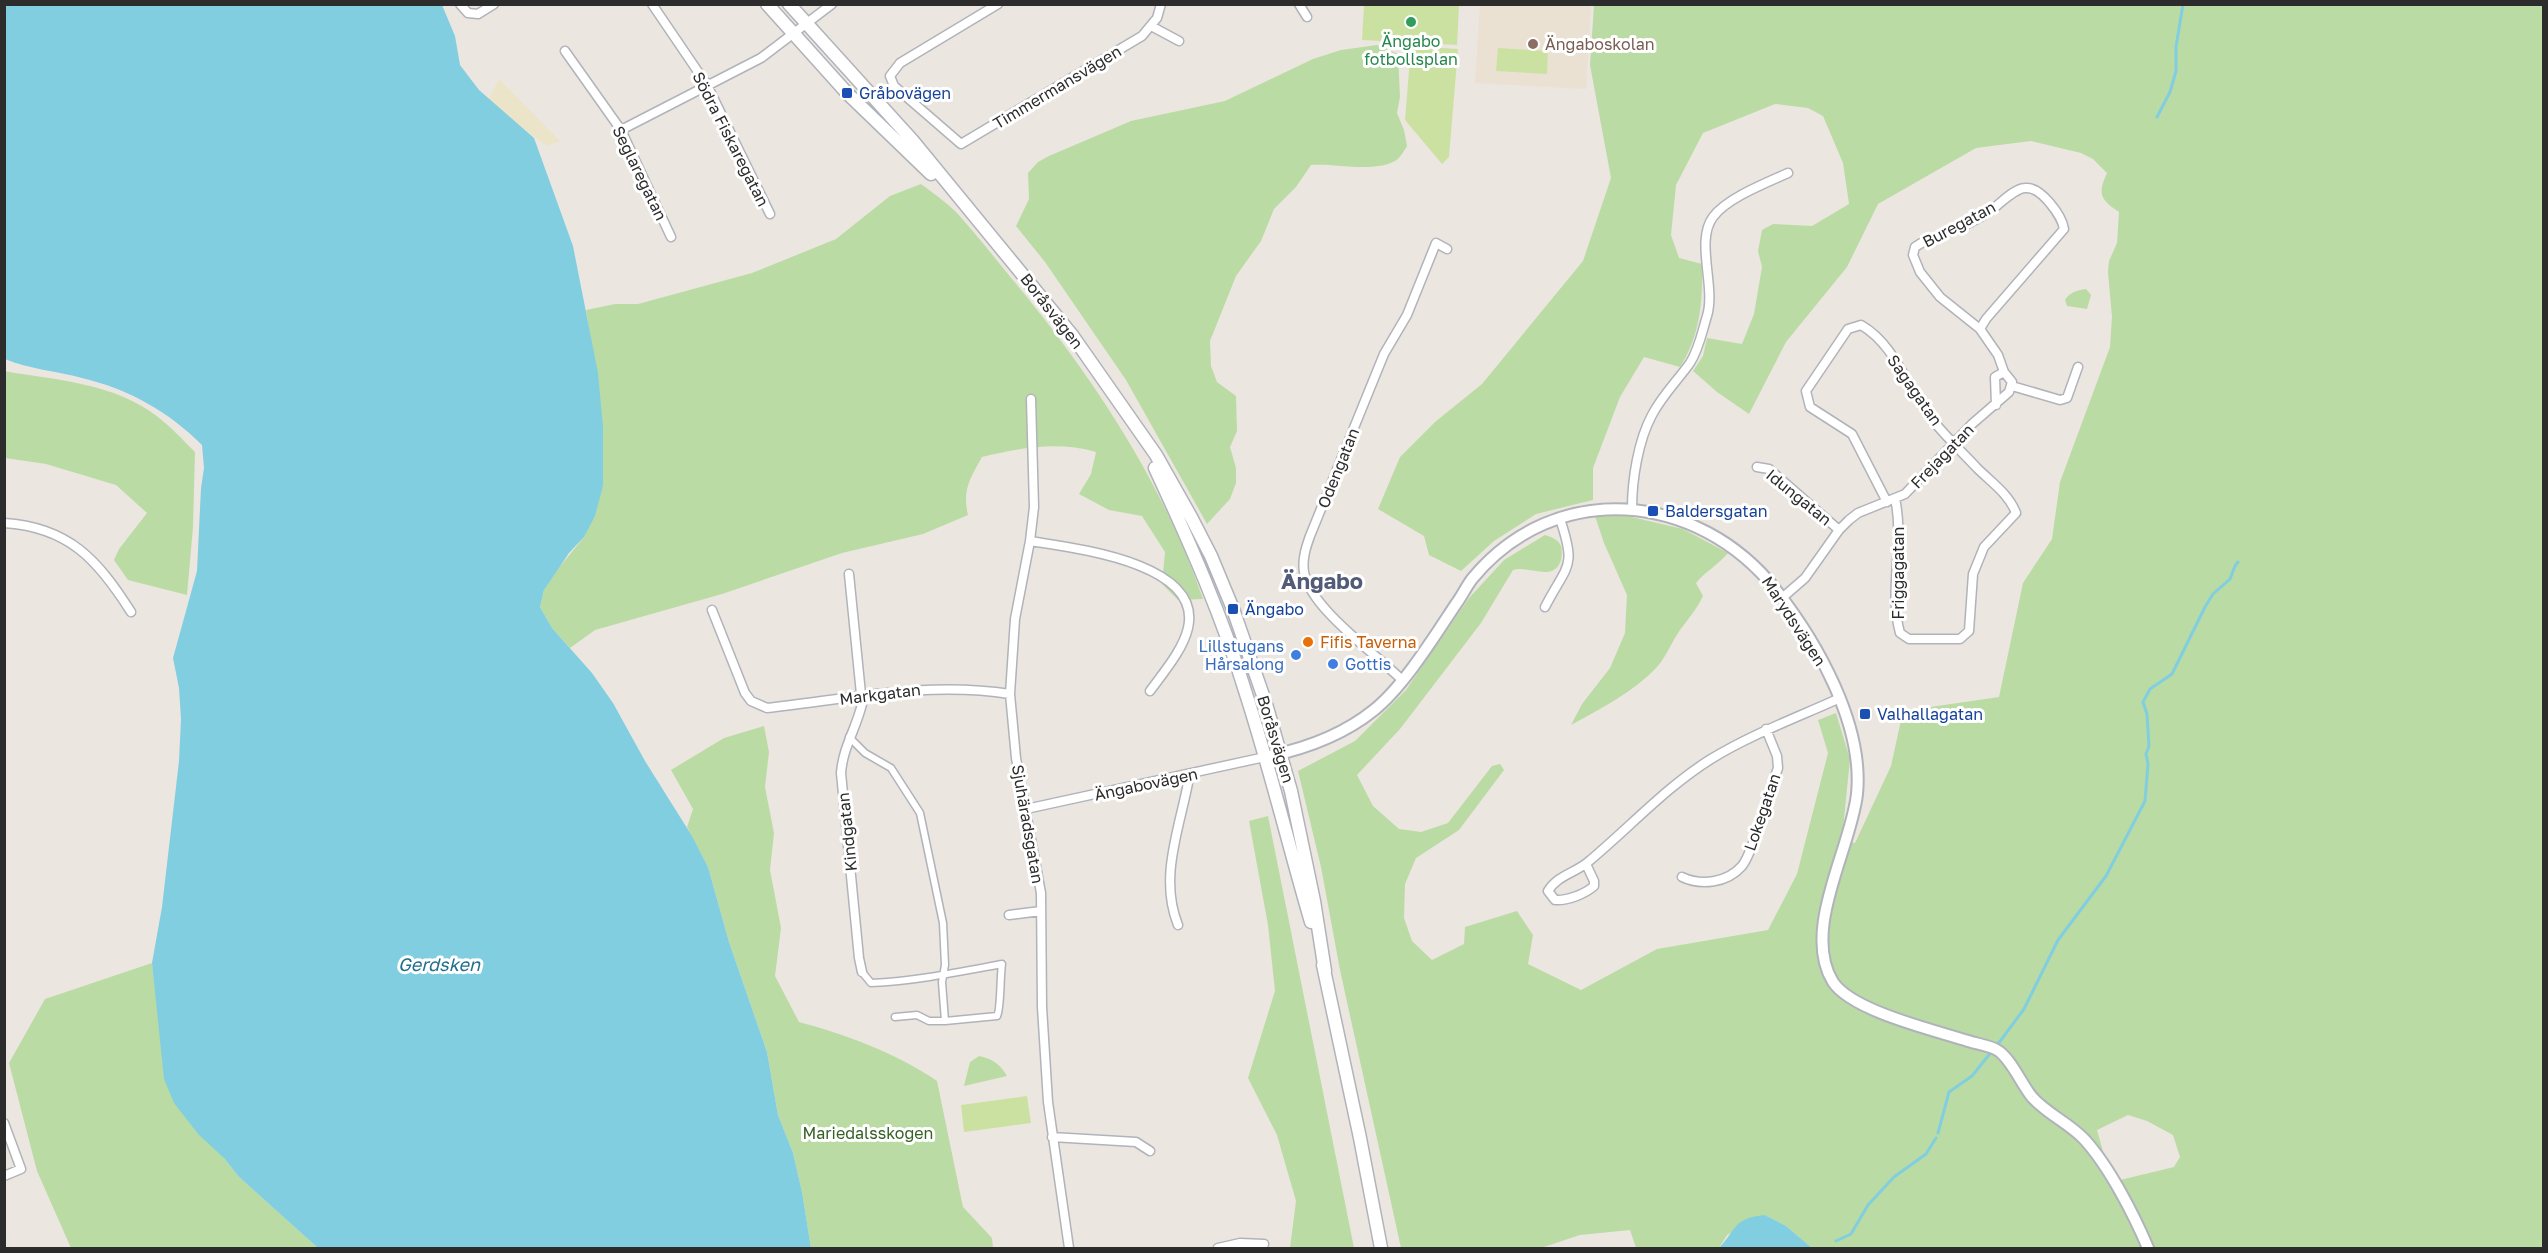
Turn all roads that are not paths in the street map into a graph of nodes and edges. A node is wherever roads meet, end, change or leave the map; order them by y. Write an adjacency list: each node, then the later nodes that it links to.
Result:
1 (460, 4): 2 (street)
2 (494, 4)
3 (652, 4): 16 (street, Södra Fiskaregatan)
4 (767, 4): 13 (main road, Boråsvägen)
5 (789, 4): 11 (main road, Boråsvägen)
6 (832, 4): 11 (street)
7 (998, 4): 12 (street, Timmermansvägen)
8 (1161, 4): 12 (street)
9 (1299, 4): 10 (street)
10 (1307, 17)
11 (807, 24): 13 (street); 19 (main road, Boråsvägen)
12 (1152, 27): 14 (street)
13 (792, 34): 16 (street); 19 (main road, Boråsvägen)
14 (1179, 41)
15 (565, 51): 17 (street, Seglaregatan)
16 (707, 85): 17 (street); 20 (street, Södra Fiskaregatan)
17 (621, 130): 21 (street, Seglaregatan)
18 (1788, 173): 33 (street)
19 (962, 202): 29 (main road, Boråsvägen)
20 (770, 214)
21 (671, 237)
22 (1447, 249): 43 (street, Odengatan)
23 (1980, 329): 23 (street, Buregatan); 25 (street, Buregatan)
24 (2078, 368): 26 (street)
25 (2004, 372): 26 (street); 28 (street)
26 (2012, 386): 28 (street, Frejagatan)
27 (1030, 399): 37 (street, Sjuhäradsgatan)
28 (1996, 405): 30 (street, Frejagatan)
29 (1134, 425): 50 (main road, Boråsvägen); 51 (main road, Boråsvägen)
30 (1954, 442): 32 (street, Frejagatan); 32 (street, Sagagatan); 32 (street, Friggagatan)
31 (1757, 467): 36 (street, Idungatan)
32 (1891, 500): 36 (street, Frejagatan)
33 (1632, 509): 34 (street, Marydsvägen); 39 (street, Marydsvägen)
34 (1560, 519): 40 (street); 43 (street, Marydsvägen)
35 (4, 524): 42 (street)
36 (1839, 530): 39 (street, Frejagatan)
37 (1030, 541): 44 (street); 45 (street, Sjuhäradsgatan)
38 (849, 574): 46 (street, Kindgatan)
39 (1782, 598): 47 (street, Marydsvägen)
40 (1545, 607)
41 (712, 610): 46 (street, Markgatan)
42 (131, 612)
43 (1402, 680): 50 (street, Marydsvägen)
44 (1150, 691)
45 (1010, 694): 46 (street, Markgatan); 53 (street, Sjuhäradsgatan)
46 (861, 696): 49 (street, Kindgatan)
47 (1839, 699): 48 (street); 72 (street, Marydsvägen)
48 (1766, 729): 54 (street); 55 (street, Lokegatan)
49 (848, 737): 60 (street, Kindgatan); 61 (street)
50 (1280, 754): 51 (street, Marydsvägen); 59 (main road, Boråsvägen)
51 (1265, 757): 52 (street, Ängabovägen); 59 (main road, Boråsvägen)
52 (1187, 776): 53 (street, Ängabovägen); 58 (street)
53 (1026, 809): 56 (street, Sjuhäradsgatan)
54 (1586, 864): 54 (street)
55 (1682, 877)
56 (1041, 911): 57 (street); 65 (street, Sjuhäradsgatan)
57 (1009, 915)
58 (1178, 925)
59 (1325, 971): 71 (main road, Boråsvägen)
60 (862, 972): 61 (street)
61 (943, 975): 63 (street); 63 (street)
62 (895, 1017): 63 (street)
63 (945, 1021)
64 (4, 1123): 67 (street)
65 (1052, 1137): 66 (street); 69 (street, Sjuhäradsgatan)
66 (1150, 1151)
67 (4, 1176)
68 (1264, 1244): 70 (street)
69 (1069, 1248)
70 (1218, 1248)
71 (1381, 1248)
72 (2148, 1248)

